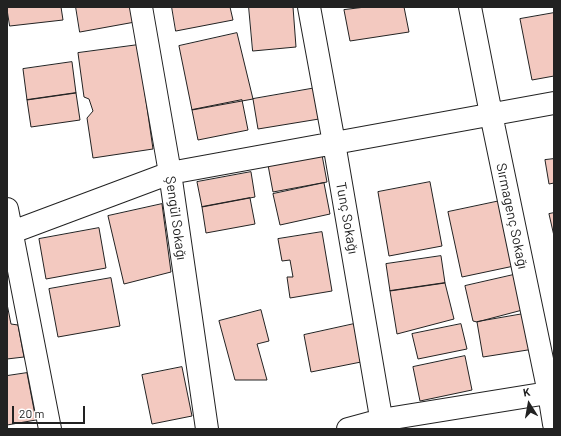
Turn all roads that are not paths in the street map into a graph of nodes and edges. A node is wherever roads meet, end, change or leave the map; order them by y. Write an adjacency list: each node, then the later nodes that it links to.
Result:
1 (141, 7): 7 (street, Şengül Sokağı)
2 (308, 7): 6 (street, Tunç Sokağı)
3 (470, 7): 5 (street, Sırmagenç Sokağı)
4 (554, 103): 5 (street)
5 (490, 114): 6 (street); 10 (street, Sırmagenç Sokağı)
6 (334, 143): 7 (street); 12 (street, Tunç Sokağı)
7 (170, 173): 9 (street); 14 (street, Şengül Sokağı)
8 (7, 208): 9 (street)
9 (9, 233): 13 (street)
10 (551, 393): 11 (street, Sırmagenç Sokağı); 12 (street)
11 (554, 424)
12 (382, 425): 15 (street)
13 (50, 429)
14 (207, 429)
15 (348, 429)

